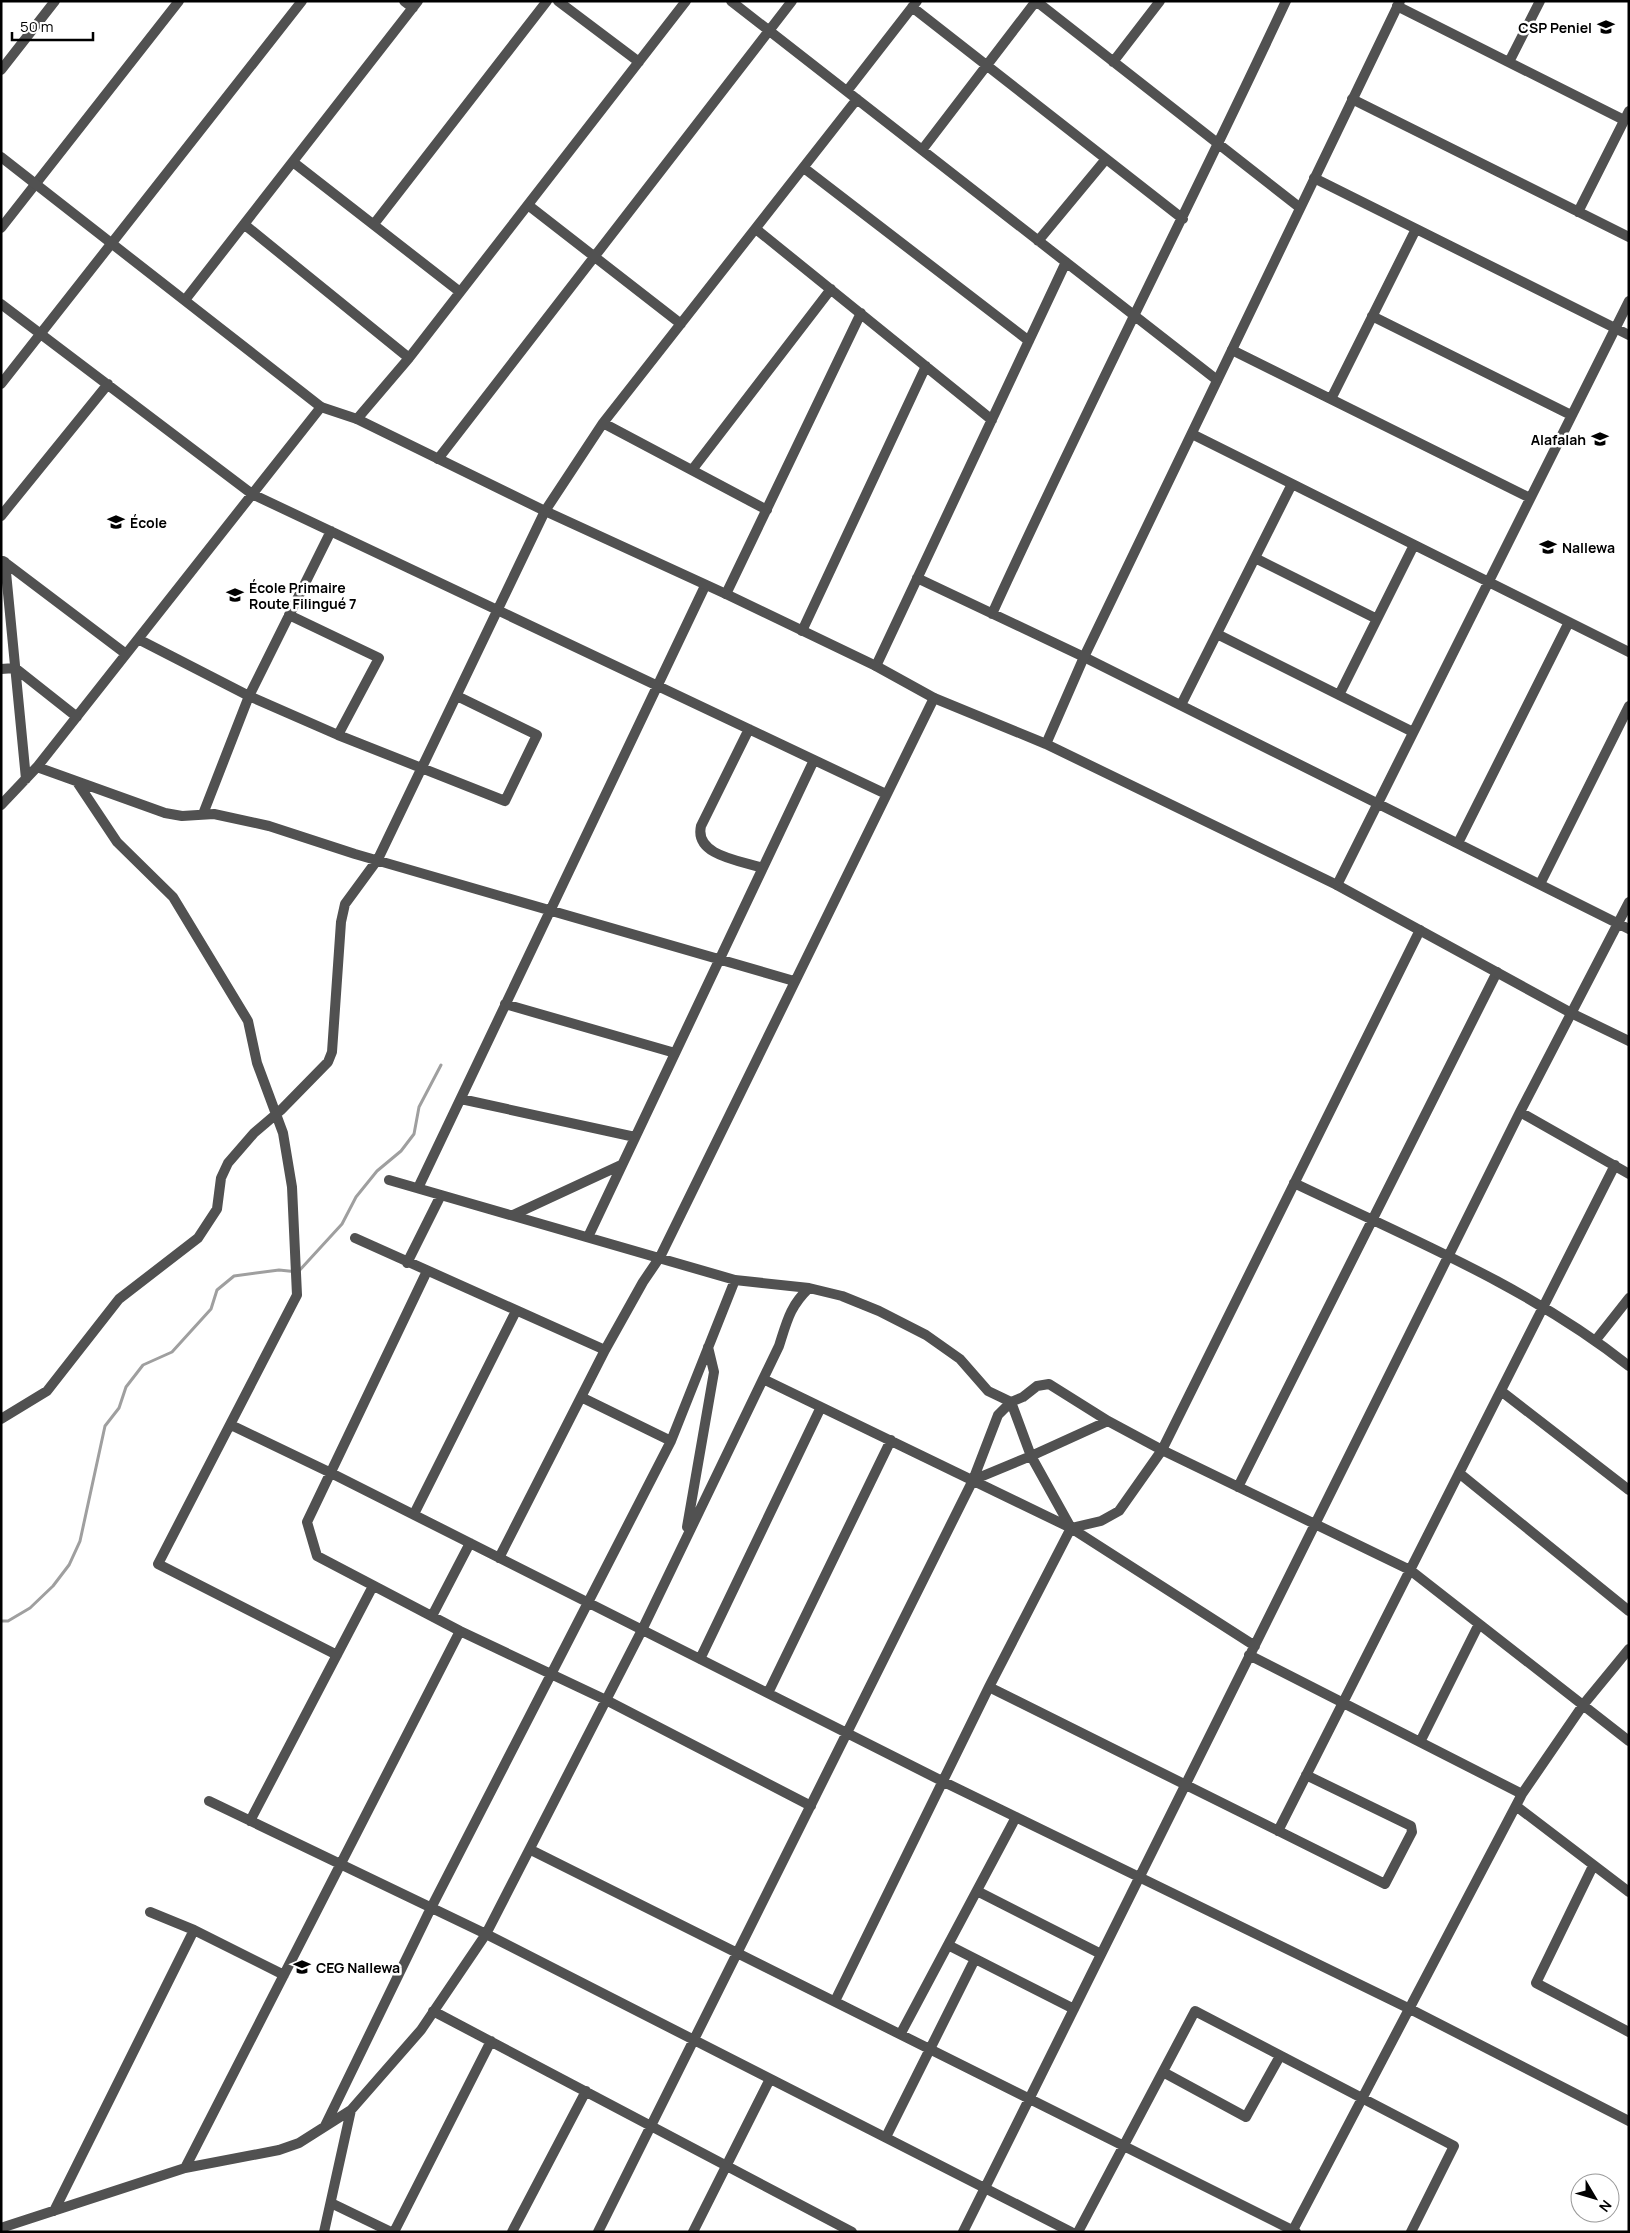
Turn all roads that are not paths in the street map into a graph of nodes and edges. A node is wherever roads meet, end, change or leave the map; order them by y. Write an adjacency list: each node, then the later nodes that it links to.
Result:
1 (55, 1): 22 (street)
2 (179, 1): 34 (street)
3 (302, 1): 46 (street)
4 (404, 1): 16 (street)
5 (547, 1): 39 (street)
6 (558, 1): 18 (street)
7 (686, 1): 18 (street)
8 (731, 1): 17 (street)
9 (792, 1): 17 (street)
10 (1036, 1): 19 (street); 21 (street)
11 (1160, 1): 19 (street)
12 (1286, 1): 27 (street)
13 (1540, 1): 20 (street)
14 (914, 4): 21 (street); 23 (street)
15 (1398, 4): 20 (street); 24 (street)
16 (416, 5): 31 (street)
17 (769, 31): 23 (street); 47 (street)
18 (639, 62): 35 (street)
19 (1113, 62): 27 (street)
20 (1509, 62): 26 (street)
21 (986, 65): 28 (street); 30 (street)
22 (1, 70)
23 (847, 91): 25 (street)
24 (1352, 99): 33 (street); 37 (street)
25 (857, 100): 28 (street); 32 (street)
26 (1627, 115): 37 (street)
27 (1219, 144): 36 (street); 38 (street)
28 (922, 150): 45 (street)
29 (1, 157): 34 (street)
30 (1106, 159): 38 (street); 45 (street)
31 (293, 162): 39 (street); 40 (street)
32 (804, 168): 42 (street); 61 (street)
33 (1314, 178): 36 (street); 43 (street)
34 (36, 184): 41 (street); 46 (street)
35 (528, 205): 47 (street); 50 (street)
36 (1299, 207): 62 (street)
37 (1578, 212): 44 (street)
38 (1183, 219): 55 (street)
39 (374, 224): 50 (street)
40 (244, 225): 51 (street); 63 (street)
41 (1, 228)
42 (756, 229): 49 (street); 57 (street)
43 (1416, 229): 56 (street); 58 (street)
44 (1629, 237)
45 (1038, 241): 48 (street)
46 (112, 243): 51 (street); 59 (street)
47 (594, 256): 57 (street); 75 (street)
48 (1066, 262): 55 (street); 61 (street)
49 (831, 289): 54 (street); 76 (street)
50 (460, 292): 63 (street)
51 (185, 300): 69 (street)
52 (1629, 301): 58 (street)
53 (1, 304): 59 (street)
54 (861, 313): 64 (street); 80 (street)
55 (1133, 315): 65 (street); 92 (street)
56 (1372, 316): 68 (street); 70 (street)
57 (681, 324): 73 (street)
58 (1615, 328): 60 (street); 70 (street)
59 (41, 334): 66 (street); 67 (street)
60 (1629, 335)
61 (1029, 341): 72 (street)
62 (1232, 350): 65 (street); 68 (street)
63 (409, 358): 71 (street)
64 (926, 366): 72 (street); 96 (street)
65 (1217, 380): 74 (street)
66 (1, 384)
67 (108, 384): 78 (street); 82 (street)
68 (1331, 399): 79 (street)
69 (321, 407): 71 (street); 78 (street)
70 (1571, 415): 79 (street)
71 (357, 419): 75 (street)
72 (992, 420): 87 (street)
73 (603, 423): 76 (street); 81 (street)
74 (1192, 434): 77 (street); 101 (street)
75 (438, 459): 81 (street)
76 (692, 470): 80 (street)
77 (1292, 484): 84 (street); 85 (street)
78 (252, 494): 83 (street); 98 (street)
79 (1530, 498): 88 (street)
80 (767, 510): 90 (street)
81 (545, 511): 89 (street); 91 (street)
82 (1, 516)
83 (331, 531): 91 (street); 93 (street)
84 (1414, 545): 88 (street); 94 (street)
85 (1255, 558): 94 (street); 97 (street)
86 (3, 560): 100 (street); 103 (street)
87 (917, 578): 92 (street); 102 (street)
88 (1488, 581): 95 (street); 114 (street)
89 (705, 586): 90 (street); 105 (street)
90 (726, 594): 96 (street)
91 (498, 610): 105 (street); 108 (street)
92 (992, 614): 101 (street)
93 (289, 615): 107 (street); 115 (street)
94 (1377, 619): 106 (street)
95 (1569, 622): 99 (street); 126 (street)
96 (802, 631): 102 (street)
97 (1217, 634): 106 (street); 110 (street)
98 (138, 639): 100 (street); 107 (street)
99 (1629, 652)
100 (126, 654): 112 (street)
101 (1084, 657): 110 (street); 116 (street)
102 (876, 666): 109 (street)
103 (14, 668): 104 (street); 112 (street); 120 (street)
104 (1, 669)
105 (657, 686): 113 (street); 132 (street)
106 (1339, 695): 114 (street)
107 (249, 696): 115 (street); 125 (street)
108 (457, 696): 119 (street); 119 (street)
109 (934, 698): 116 (street); 122 (street)
110 (1181, 705): 123 (street)
111 (1629, 706): 129 (street)
112 (77, 716): 118 (street)
113 (749, 729): 117 (street); 128 (street)
114 (1413, 732): 123 (street)
115 (338, 735): 119 (street)
116 (1046, 744): 130 (street)
117 (814, 760): 122 (street); 128 (street)
118 (37, 767): 120 (street); 121 (street)
119 (421, 769): 127 (street)
120 (26, 779): 124 (street)
121 (77, 782): 125 (street); 145 (street)
122 (886, 794): 138 (street)
123 (1377, 803): 126 (street); 130 (street)
124 (1, 806)
125 (203, 814): 127 (street)
126 (1458, 843): 129 (street)
127 (378, 859): 132 (street); 145 (street)
128 (763, 868): 136 (street)
129 (1540, 884): 133 (street)
130 (1337, 886): 135 (street)
131 (1629, 902): 133 (street)
132 (550, 910): 136 (street); 139 (street)
133 (1618, 923): 134 (street); 140 (street)
134 (1629, 928)
135 (1420, 930): 137 (street); 151 (street)
136 (721, 960): 138 (street); 142 (street)
137 (1497, 972): 140 (street); 155 (street)
138 (794, 981): 158 (street)
139 (506, 1004): 142 (street); 143 (street)
140 (1573, 1014): 141 (street); 144 (street)
141 (1629, 1041)
142 (675, 1053): 146 (street)
143 (461, 1098): 146 (street); 152 (street)
144 (1520, 1112): 147 (street); 159 (street)
145 (276, 1115): 176 (street); 178 (street)
146 (635, 1137): 148 (street)
147 (1615, 1165): 149 (street); 165 (street)
148 (621, 1166): 154 (street); 156 (street)
149 (1629, 1174)
150 (389, 1180): 152 (street)
151 (1294, 1183): 155 (street); 181 (street)
152 (418, 1188): 153 (street)
153 (441, 1195): 154 (street); 160 (street)
154 (513, 1215): 156 (street)
155 (1371, 1220): 159 (street); 186 (street)
156 (588, 1236): 158 (street)
157 (355, 1238): 160 (street)
158 (660, 1257): 162 (street); 169 (street)
159 (1448, 1258): 165 (street); 189 (street)
160 (407, 1262): 161 (street)
161 (427, 1272): 166 (street); 183 (street)
162 (735, 1280): 163 (street); 168 (street)
163 (809, 1288): 171 (street); 174 (street)
164 (1629, 1298): 167 (street)
165 (1544, 1306): 167 (street); 172 (street)
166 (516, 1311): 169 (street); 188 (street)
167 (1595, 1341): 170 (street)
168 (708, 1346): 180 (street); 191 (street)
169 (605, 1350): 173 (street)
170 (1629, 1366)
171 (763, 1379): 175 (street); 191 (street)
172 (1501, 1390): 184 (street); 187 (street)
173 (581, 1397): 180 (street); 193 (street)
174 (1011, 1402): 177 (street); 182 (street); 185 (street)
175 (821, 1407): 179 (street); 205 (street)
176 (1, 1419)
177 (1108, 1421): 181 (street); 182 (street)
178 (231, 1425): 183 (street); 204 (street)
179 (891, 1440): 185 (street); 208 (street)
180 (671, 1441): 196 (street)
181 (1162, 1450): 186 (street); 190 (street)
182 (1031, 1456): 185 (street); 190 (street)
183 (329, 1472): 188 (street); 195 (street)
184 (1459, 1472): 194 (street); 197 (street)
185 (973, 1480): 190 (street); 212 (street)
186 (1238, 1487): 189 (street)
187 (1629, 1490)
188 (414, 1514): 192 (street)
189 (1315, 1524): 194 (street); 203 (street)
190 (1071, 1528): 203 (street); 207 (street)
191 (684, 1540): 200 (street)
192 (470, 1543): 193 (street); 198 (street)
193 (499, 1558): 196 (street)
194 (1410, 1570): 199 (street); 210 (street)
195 (373, 1586): 198 (street); 204 (street)
196 (588, 1602): 200 (street); 206 (street)
197 (1629, 1611)
198 (432, 1616): 201 (street)
199 (1480, 1624): 211 (street); 214 (street)
200 (642, 1630): 205 (street); 209 (street)
201 (460, 1631): 206 (street); 226 (street)
202 (1629, 1649): 211 (street)
203 (1252, 1650): 210 (street); 217 (street)
204 (337, 1655): 223 (street)
205 (700, 1659): 208 (street)
206 (551, 1674): 209 (street); 231 (street)
207 (989, 1687): 216 (street); 217 (street)
208 (768, 1693): 212 (street)
209 (606, 1700): 220 (street); 225 (street)
210 (1343, 1702): 214 (street); 215 (street)
211 (1583, 1705): 213 (street); 218 (street)
212 (847, 1733): 216 (street); 220 (street)
213 (1629, 1741)
214 (1420, 1742): 218 (street)
215 (1306, 1774): 224 (street); 224 (street)
216 (944, 1782): 222 (street); 240 (street)
217 (1186, 1785): 224 (street); 228 (street)
218 (1522, 1794): 221 (street)
219 (209, 1801): 223 (street)
220 (811, 1806): 236 (street)
221 (1516, 1806): 227 (street); 242 (street)
222 (1016, 1817): 228 (street); 229 (street)
223 (250, 1821): 226 (street)
224 (1278, 1831)
225 (531, 1850): 234 (street); 236 (street)
226 (340, 1864): 231 (street); 239 (street)
227 (1593, 1866): 230 (street); 244 (street)
228 (1139, 1878): 237 (street); 242 (street)
229 (977, 1891): 235 (street); 237 (street)
230 (1629, 1892)
231 (431, 1908): 234 (street); 258 (street)
232 (150, 1912): 233 (street)
233 (194, 1930): 239 (street); 265 (street)
234 (486, 1934): 243 (street); 246 (street)
235 (948, 1945): 238 (street); 245 (street)
236 (737, 1952): 240 (street); 246 (street)
237 (1101, 1954): 241 (street)
238 (975, 1959): 241 (street); 248 (street)
239 (284, 1975): 262 (street)
240 (835, 2001): 245 (street)
241 (1074, 2009): 253 (street)
242 (1410, 2009): 254 (street); 256 (street)
243 (433, 2011): 247 (street); 255 (street)
244 (1629, 2032)
245 (901, 2033): 248 (street)
246 (694, 2040): 251 (street); 257 (street)
247 (491, 2041): 252 (street); 269 (street)
248 (930, 2048): 253 (street); 259 (street)
249 (1280, 2056): 250 (street); 250 (street); 254 (street)
250 (1163, 2072): 260 (street)
251 (770, 2079): 259 (street); 261 (street)
252 (586, 2091): 257 (street); 270 (street)
253 (1030, 2097): 260 (street); 263 (street)
254 (1363, 2100): 267 (street); 277 (street)
255 (351, 2110): 258 (street); 264 (street)
256 (1629, 2121)
257 (651, 2125): 261 (street); 271 (street)
258 (325, 2127): 262 (street)
259 (886, 2137): 263 (street)
260 (1125, 2144): 267 (street); 276 (street)
261 (727, 2166): 272 (street); 273 (street)
262 (185, 2168): 265 (street)
263 (985, 2188): 274 (street); 275 (street)
264 (331, 2202): 268 (street); 269 (street)
265 (54, 2211): 266 (street)
266 (1, 2228)
267 (1290, 2230)
268 (324, 2232)
269 (392, 2232)
270 (512, 2232)
271 (598, 2232)
272 (693, 2232)
273 (852, 2232)
274 (963, 2232)
275 (1071, 2232)
276 (1078, 2232)
277 (1411, 2232)

